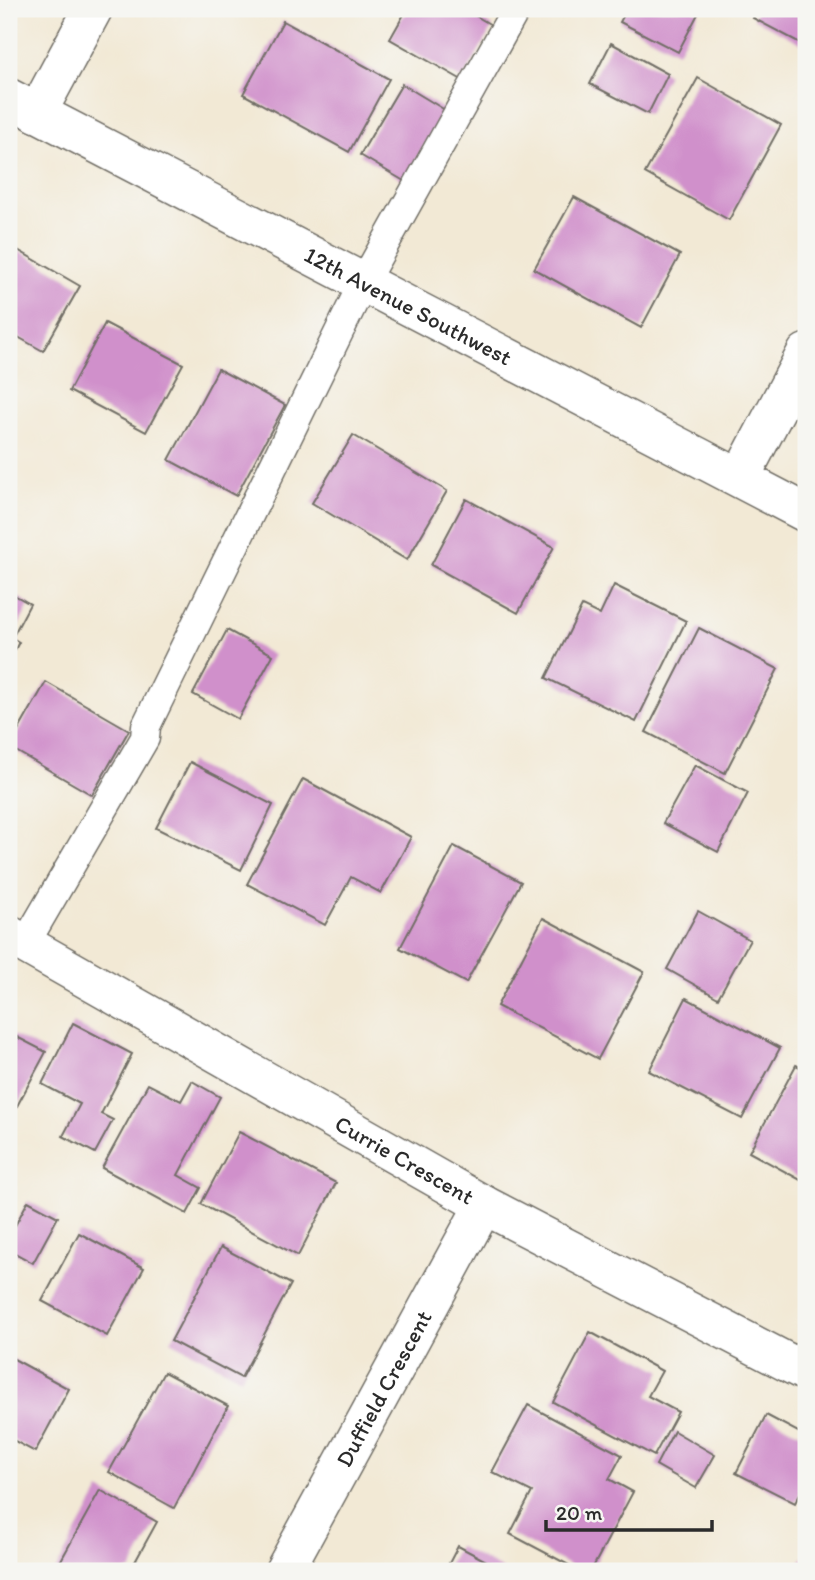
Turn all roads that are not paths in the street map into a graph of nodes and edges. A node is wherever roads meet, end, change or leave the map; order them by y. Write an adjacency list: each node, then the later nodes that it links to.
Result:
1 (93, 9): 3 (street)
2 (516, 9): 4 (lane)
3 (23, 106): 4 (street, 12th Avenue Southwest)
4 (363, 283): 6 (street, 12th Avenue Southwest); 8 (lane)
5 (806, 353): 6 (street)
6 (740, 478): 7 (street, 12th Avenue Southwest)
7 (806, 513)
8 (17, 939): 9 (street, Currie Crescent)
9 (484, 1205): 10 (street, Currie Crescent); 11 (street, Duffield Crescent)
10 (806, 1373)
11 (284, 1571)

